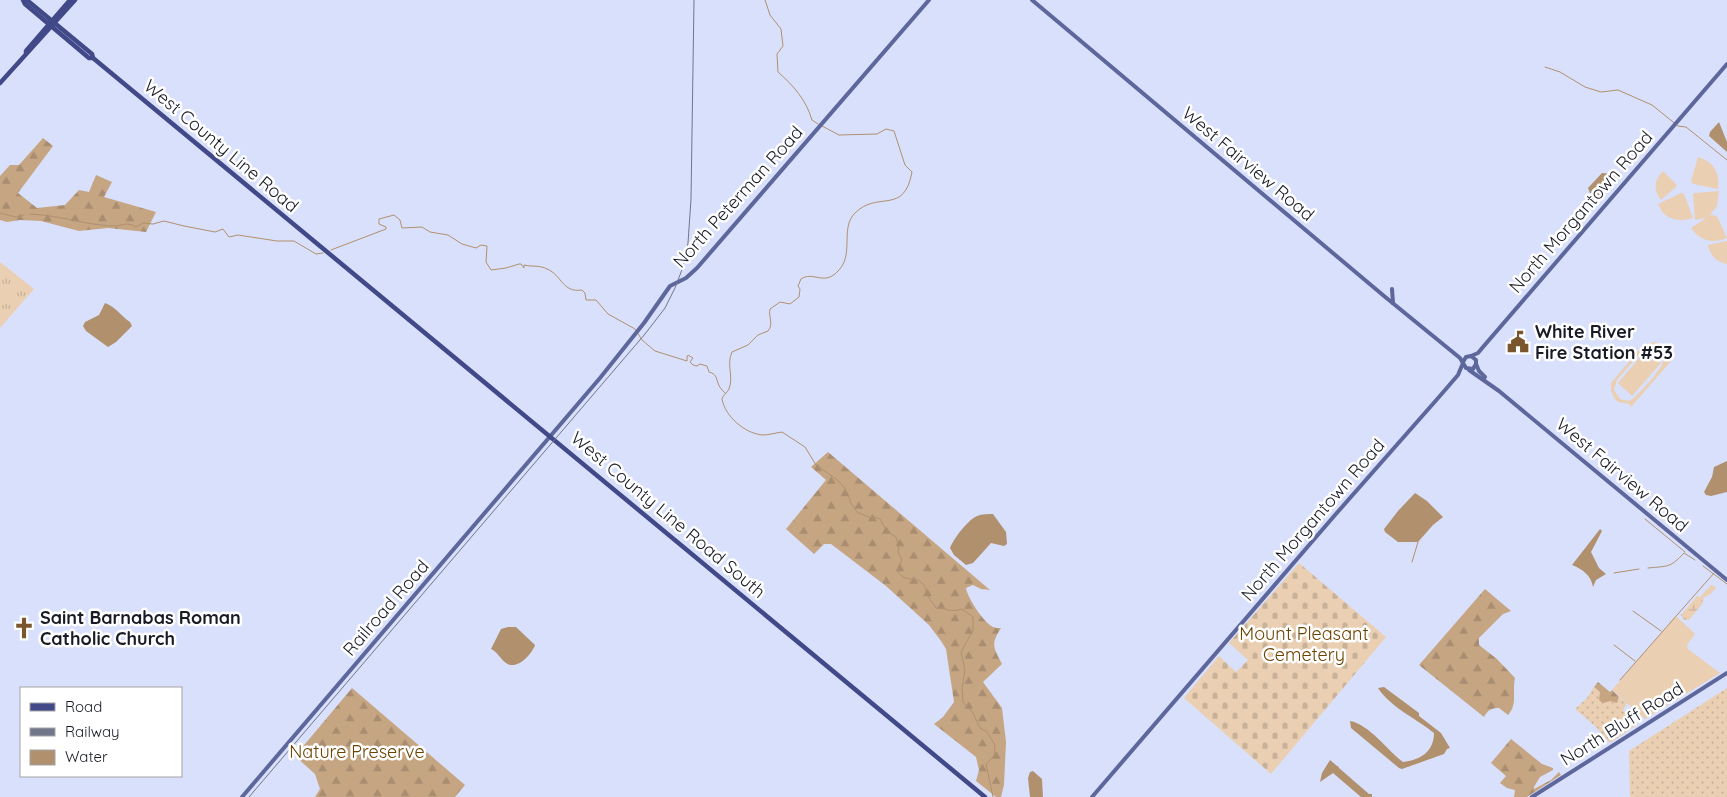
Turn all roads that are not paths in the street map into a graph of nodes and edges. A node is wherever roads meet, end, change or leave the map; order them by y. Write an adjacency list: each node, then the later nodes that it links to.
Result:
1 (24, 0): 6 (main road, West County Line Road)
2 (70, 0): 6 (main road)
3 (75, 0): 6 (main road)
4 (929, 0): 20 (street, North Peterman Road)
5 (1032, 0): 11 (street, West Fairview Road)
6 (51, 24): 8 (main road); 9 (main road, West County Line Road)
7 (1727, 64): 12 (street, North Morgantown Road)
8 (0, 83)
9 (332, 255): 20 (main road, West County Line Road South)
10 (1392, 289): 11 (street)
11 (1393, 304): 13 (street, West Fairview Road)
12 (1483, 347): 14 (street, North Morgantown Road); 16 (street, North Morgantown Road)
13 (1447, 348): 14 (street, West Fairview Road); 15 (street, West Fairview Road)
14 (1469, 356): 15 (street); 16 (street)
15 (1463, 363): 17 (street); 18 (street, North Morgantown Road)
16 (1476, 363): 17 (street); 19 (street, West Fairview Road)
17 (1469, 369): 18 (street, North Morgantown Road); 19 (street, West Fairview Road)
18 (1458, 375): 25 (street, North Morgantown Road)
19 (1499, 391): 21 (street, West Fairview Road)
20 (551, 436): 23 (street, Railroad Road); 24 (main road, West County Line Road South)
21 (1727, 580)
22 (1727, 673): 26 (street, North Bluff Road)
23 (242, 797)
24 (985, 797)
25 (1092, 797)
26 (1532, 797)

